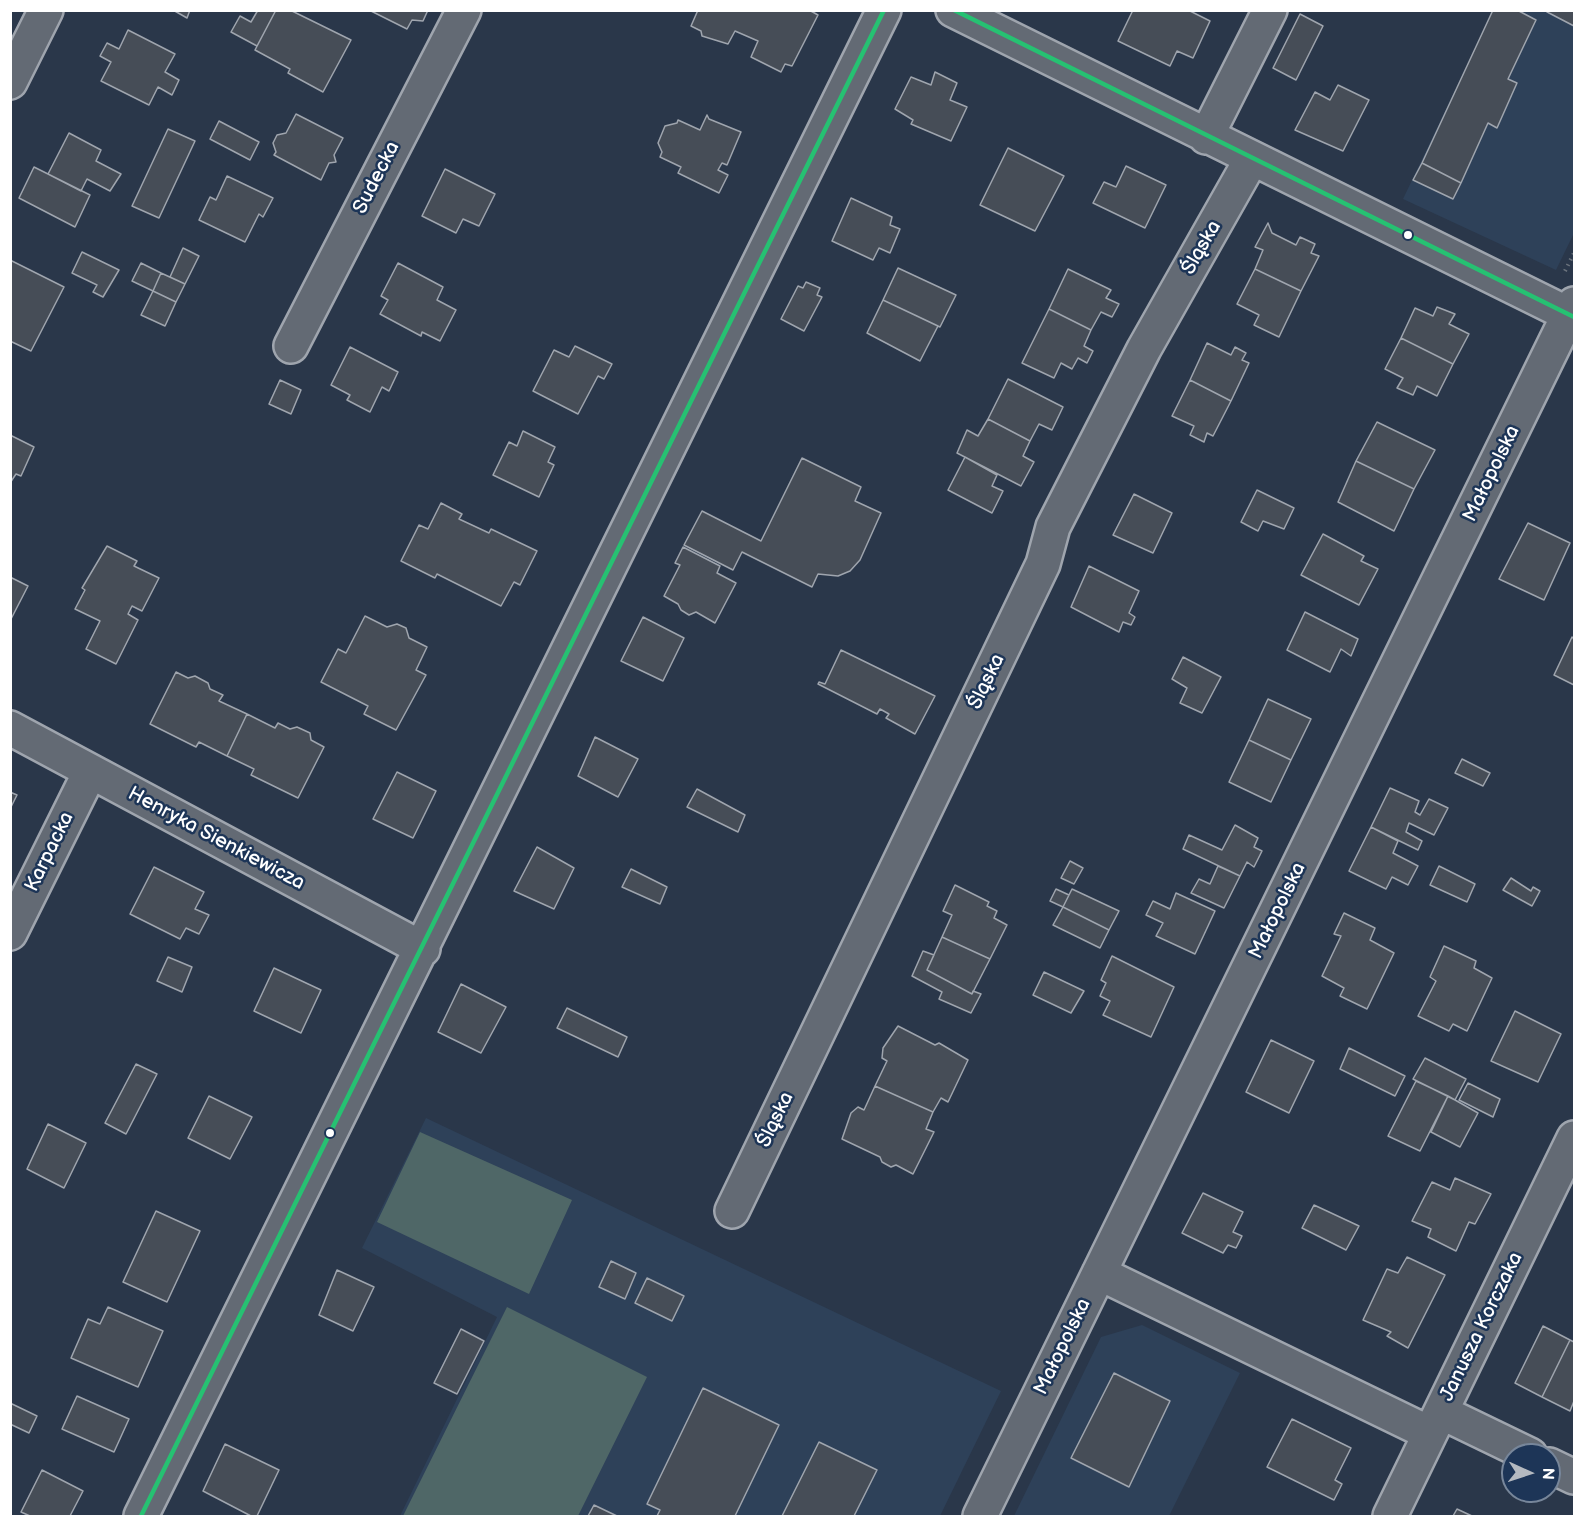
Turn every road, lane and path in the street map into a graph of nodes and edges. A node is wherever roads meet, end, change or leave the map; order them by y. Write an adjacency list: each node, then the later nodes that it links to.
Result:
1 (46, 10): 6 (street)
2 (464, 10): 10 (street, Sudecka)
3 (884, 10): 14 (street)
4 (953, 10): 7 (street)
5 (1270, 10): 7 (street)
6 (10, 82)
7 (1206, 137): 8 (street)
8 (1251, 160): 9 (street); 16 (street, Śląska)
9 (1573, 312): 17 (street, Małopolska)
10 (291, 346)
11 (10, 728): 12 (street, Henryka Sienkiewicza)
12 (90, 772): 13 (street, Karpacka); 14 (street, Henryka Sienkiewicza)
13 (10, 933)
14 (423, 949): 22 (street)
15 (1575, 1138): 18 (street, Janusza Korczaka)
16 (732, 1211)
17 (1099, 1273): 18 (street); 23 (street, Małopolska)
18 (1435, 1422): 19 (street); 24 (street, Janusza Korczaka)
19 (1501, 1445)
20 (1561, 1470): 21 (street)
21 (1575, 1477)
22 (141, 1516)
23 (980, 1516)
24 (1390, 1516)

